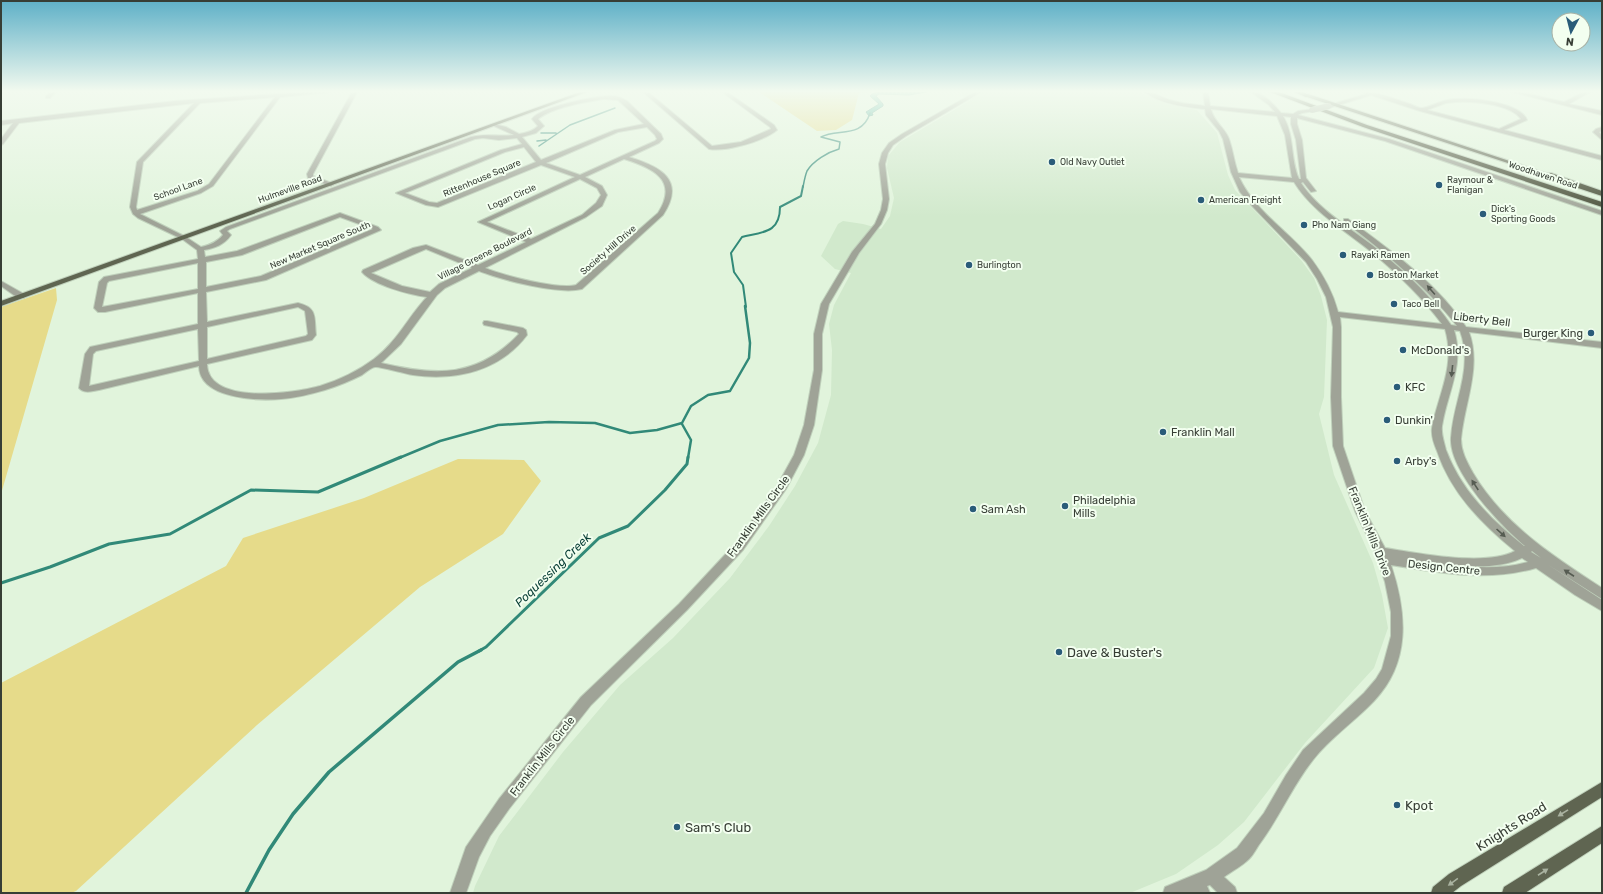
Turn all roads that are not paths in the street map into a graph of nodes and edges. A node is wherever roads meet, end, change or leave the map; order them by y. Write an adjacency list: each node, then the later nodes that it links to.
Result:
1 (8, 134): 22 (street)
2 (167, 134): 38 (street)
3 (250, 134): 38 (street, School Lane)
4 (332, 134): 32 (street)
5 (472, 134): 32 (main road, Hulmeville Road)
6 (515, 134): 21 (street, Village Greene Boulevard)
7 (526, 134): 21 (street)
8 (611, 134): 26 (street)
9 (658, 134): 24 (street)
10 (693, 134): 11 (street)
11 (765, 134)
12 (904, 134): 68 (street, Franklin Mills Circle)
13 (1223, 134): 27 (street, Franklin Mills Drive)
14 (1288, 134): 31 (street)
15 (1297, 134): 31 (street)
16 (1364, 134): 39 (street, Woodhaven Road)
17 (1388, 134): 28 (highway, Woodhaven Road)
18 (1404, 134): 35 (highway, Woodhaven Road)
19 (1419, 134): 29 (main road, Woodhaven Road)
20 (1508, 134): 25 (street)
21 (518, 136): 23 (street, Village Greene Boulevard); 42 (street)
22 (1, 143)
23 (525, 146): 26 (street, Village Greene Boulevard); 26 (street, Rittenhouse Square)
24 (624, 157): 30 (street); 44 (street, Society Hill Drive)
25 (1602, 158)
26 (541, 163): 30 (street, Village Greene Boulevard)
27 (1235, 173): 31 (street); 50 (street, Franklin Mills Drive)
28 (1509, 175): 36 (highway, Woodhaven Road); 37 (highway)
29 (1548, 175): 33 (main road, Woodhaven Road); 34 (highway)
30 (580, 176): 41 (street, Village Greene Boulevard); 41 (street, Logan Circle)
31 (1300, 179): 53 (street); 54 (street, one-way to 31)
32 (331, 184): 40 (main road, Hulmeville Road)
33 (1602, 191)
34 (1602, 194)
35 (1602, 200)
36 (1602, 205)
37 (1602, 208)
38 (135, 213): 40 (street)
39 (1602, 213)
40 (184, 238): 42 (street); 48 (main road, Hulmeville Road)
41 (532, 242): 44 (street, Village Greene Boulevard)
42 (200, 249): 43 (street, Village Greene Boulevard)
43 (202, 261): 46 (street, Village Greene Boulevard); 46 (street); 46 (street, New Market Square South)
44 (478, 268): 47 (street, Village Greene Boulevard); 47 (street, Society Hill Drive)
45 (1, 283): 48 (street)
46 (202, 291): 52 (street, Village Greene Boulevard)
47 (432, 295): 58 (street, Village Greene Boulevard)
48 (20, 296): 49 (main road, Hulmeville Road)
49 (1, 304)
50 (1336, 316): 53 (street, Liberty Bell); 60 (street, Franklin Mills Drive)
51 (486, 323): 58 (street)
52 (203, 325): 57 (street, Village Greene Boulevard); 57 (street); 57 (street)
53 (1449, 329): 54 (street, Liberty Bell); 59 (street, one-way to 59)
54 (1464, 331): 55 (street, Liberty Bell); 56 (street, Liberty Bell); 59 (street, one-way to 54)
55 (1602, 345)
56 (1602, 350)
57 (202, 364): 58 (street, Village Greene Boulevard)
58 (373, 364)
59 (1528, 549): 60 (street, Design Centre); 61 (street)
60 (1382, 556): 61 (street, Design Centre); 66 (street, Franklin Mills Drive)
61 (1545, 561): 62 (street, one-way to 61); 63 (street)
62 (1602, 594)
63 (1602, 606)
64 (1600, 793): 71 (main road, Knights Road, one-way to 71)
65 (1602, 834): 72 (main road, one-way to 65)
66 (1212, 876): 67 (street, Franklin Mills Drive); 70 (street)
67 (1198, 888): 69 (street, Franklin Mills Drive)
68 (458, 893)
69 (1171, 893)
70 (1229, 893)
71 (1439, 893)
72 (1510, 893)

